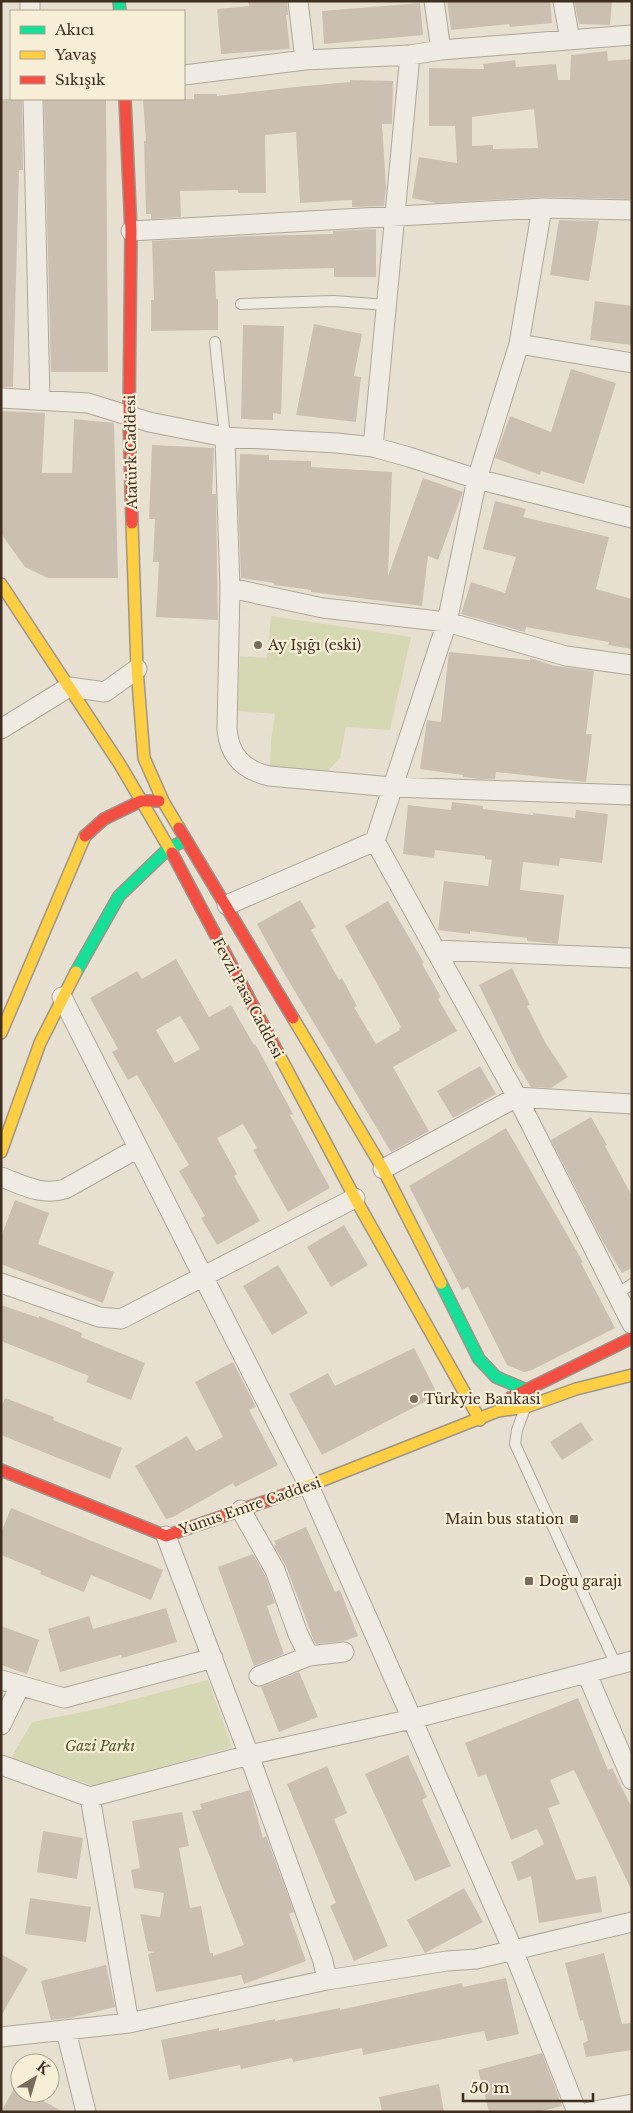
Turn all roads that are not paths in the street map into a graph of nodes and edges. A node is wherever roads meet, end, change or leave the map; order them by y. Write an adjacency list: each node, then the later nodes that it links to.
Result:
1 (298, 1): 8 (street)
2 (434, 1): 6 (street)
3 (563, 1): 5 (street)
4 (632, 35): 5 (street)
5 (570, 40): 6 (street)
6 (441, 50): 7 (street)
7 (410, 55): 8 (street); 14 (street)
8 (305, 60): 9 (street)
9 (185, 75)
10 (32, 100): 22 (street)
11 (125, 100): 15 (street, Atatürk Caddesi)
12 (542, 208): 13 (street); 14 (street); 19 (street)
13 (632, 210)
14 (394, 215): 15 (street); 17 (street)
15 (131, 231): 23 (street, Atatürk Caddesi)
16 (241, 304): 17 (lane)
17 (386, 305): 25 (street)
18 (215, 342): 24 (lane)
19 (519, 344): 20 (street); 26 (street)
20 (632, 364)
21 (1, 398): 22 (street)
22 (40, 400): 23 (street)
23 (129, 416): 24 (street); 32 (street, Atatürk Caddesi)
24 (225, 437): 25 (street); 29 (street)
25 (373, 447): 26 (street)
26 (477, 479): 27 (street); 30 (street)
27 (632, 518)
28 (1, 584): 33 (street, Fevzi Pasa Caddesi)
29 (230, 588): 30 (street); 35 (street)
30 (447, 622): 31 (street); 35 (street)
31 (632, 665)
32 (137, 669): 33 (street); 38 (street, Atatürk Caddesi)
33 (69, 687): 34 (street); 37 (street, Fevzi Pasa Caddesi)
34 (1, 729)
35 (392, 787): 36 (street); 40 (street)
36 (632, 795)
37 (141, 801): 38 (street); 41 (street, Fevzi Pasa Caddesi); 46 (street)
38 (163, 802): 39 (street, Fevzi Pasa Caddesi)
39 (187, 839): 41 (street); 42 (street, Fevzi Pasa Caddesi)
40 (375, 841): 42 (street); 43 (street)
41 (168, 848): 45 (street); 53 (street, Fevzi Pasa Caddesi)
42 (227, 905): 51 (street, Fevzi Pasa Caddesi)
43 (435, 950): 44 (street); 47 (street)
44 (632, 958)
45 (62, 996): 49 (street); 50 (street)
46 (2, 1028)
47 (517, 1097): 48 (street); 51 (street); 56 (street)
48 (632, 1104)
49 (138, 1148): 52 (street); 54 (street)
50 (1, 1152)
51 (383, 1170): 60 (street, Fevzi Pasa Caddesi)
52 (1, 1177)
53 (356, 1198): 54 (street); 63 (street, Fevzi Pasa Caddesi)
54 (202, 1275): 55 (street); 65 (street)
55 (1, 1283)
56 (624, 1289): 57 (street)
57 (632, 1324)
58 (632, 1338): 60 (street)
59 (632, 1374): 61 (street)
60 (524, 1389): 62 (street)
61 (526, 1408): 62 (street); 71 (lane)
62 (498, 1411): 63 (street, Yunus Emre Caddesi)
63 (480, 1420): 65 (street, Yunus Emre Caddesi)
64 (1, 1470): 67 (street, Yunus Emre Caddesi)
65 (309, 1486): 66 (street, Yunus Emre Caddesi); 76 (street)
66 (241, 1510): 67 (street, Yunus Emre Caddesi); 69 (street)
67 (166, 1536): 70 (street)
68 (344, 1652): 69 (street)
69 (309, 1656): 73 (street)
70 (213, 1658): 75 (street); 78 (street)
71 (624, 1663): 72 (street)
72 (587, 1674): 76 (street); 80 (street)
73 (258, 1676)
74 (1, 1680): 75 (street)
75 (20, 1686): 77 (street)
76 (412, 1719): 78 (street); 83 (street)
77 (1, 1725)
78 (249, 1756): 81 (street); 84 (street)
79 (1, 1765): 81 (street)
80 (632, 1780)
81 (90, 1797): 85 (street)
82 (632, 1922): 83 (street)
83 (513, 1950): 84 (street); 90 (street)
84 (327, 1980): 85 (street)
85 (129, 2023): 86 (street)
86 (66, 2031): 87 (street); 89 (street)
87 (1, 2037)
88 (632, 2104): 91 (street)
89 (86, 2112)
90 (577, 2112)
91 (590, 2112)

